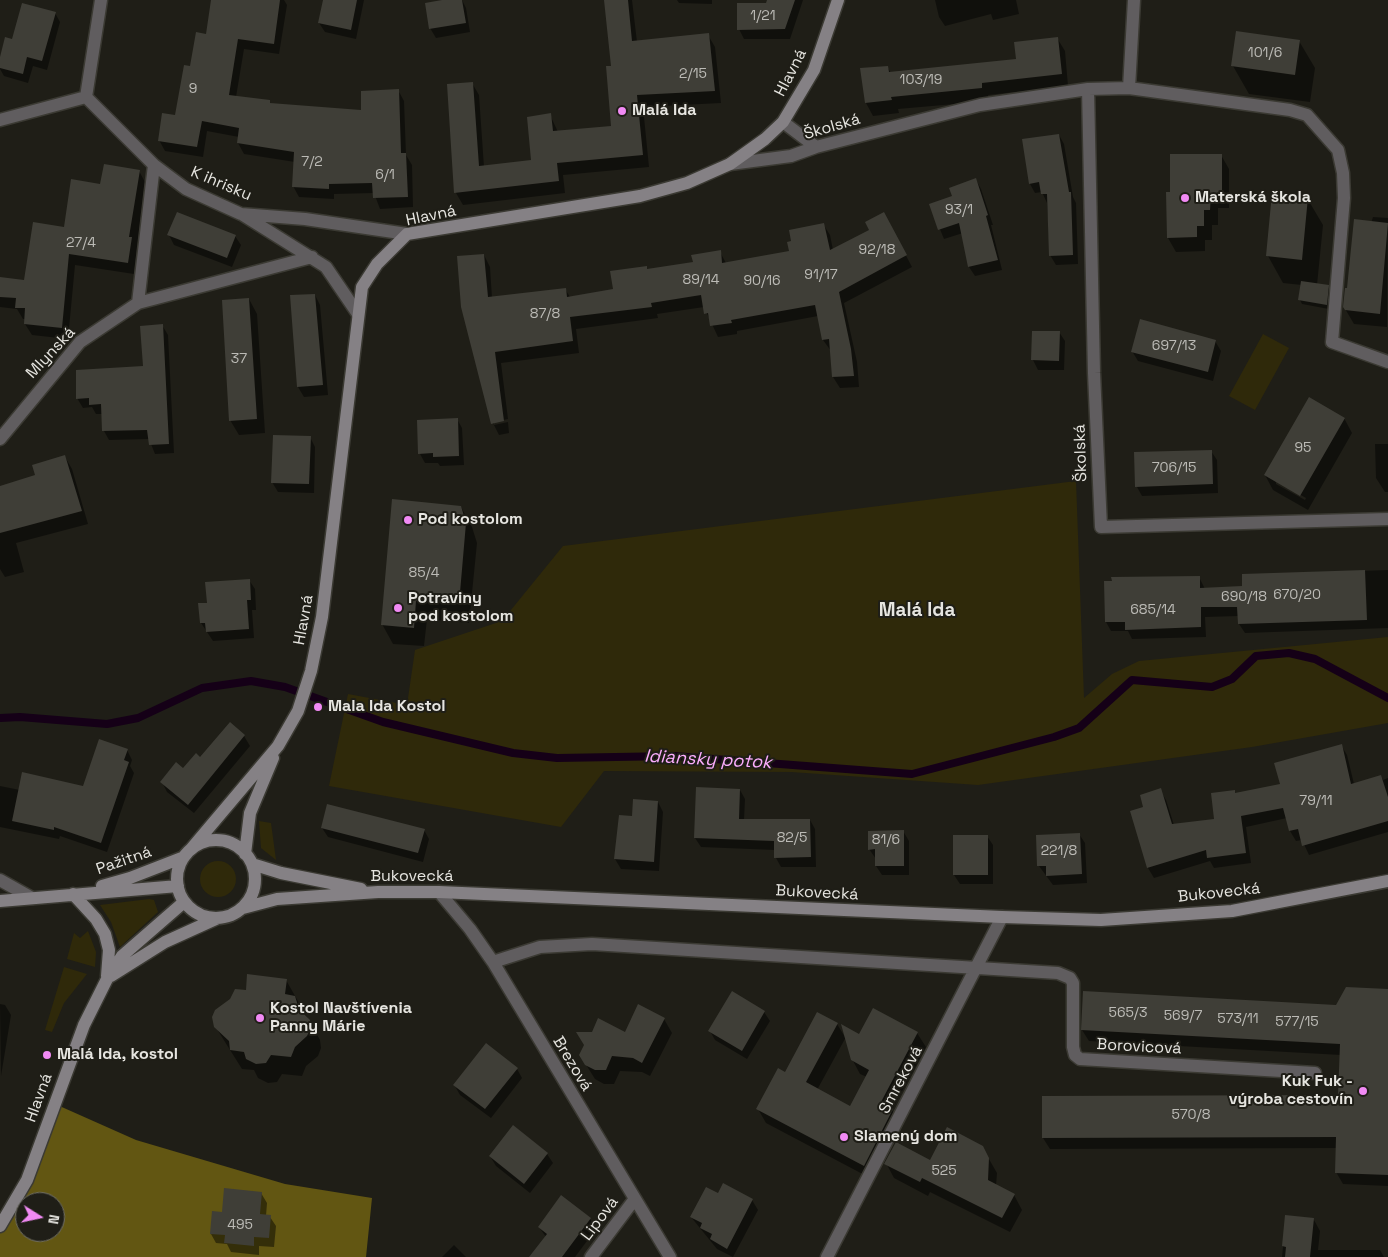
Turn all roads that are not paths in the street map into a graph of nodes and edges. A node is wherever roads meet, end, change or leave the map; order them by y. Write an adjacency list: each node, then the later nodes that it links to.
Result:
1 (101, 0): 6 (street)
2 (838, 0): 8 (main road, Hlavná)
3 (1134, 0): 4 (street)
4 (1130, 88): 5 (street, Školská); 17 (street, Školská)
5 (1088, 89): 9 (street, Školská); 19 (street, Školská)
6 (86, 97): 7 (street); 11 (street, K ihrisku)
7 (0, 120)
8 (783, 122): 9 (street); 10 (main road, Hlavná)
9 (816, 147): 10 (street, Školská)
10 (730, 164): 13 (main road, Hlavná)
11 (154, 165): 12 (street, K ihrisku); 15 (street)
12 (241, 214): 13 (street, K ihrisku); 14 (street)
13 (407, 234): 16 (main road, Hlavná)
14 (312, 257): 15 (street, Mlynská); 16 (street)
15 (138, 303): 18 (street, Mlynská)
16 (358, 314): 20 (main road, Hlavná)
17 (1388, 362)
18 (0, 439)
19 (1388, 520)
20 (278, 746): 21 (main road, Hlavná); 22 (main road, Hlavná)
21 (188, 853): 22 (main road); 25 (main road, Hlavná); 28 (main road, Pažitná)
22 (248, 859): 26 (main road); 32 (main road, Hlavná)
23 (0, 880): 29 (street)
24 (1388, 881): 33 (main road, Bukovecká)
25 (178, 886): 28 (main road, Pažitná); 31 (main road)
26 (378, 892): 27 (main road, Bukovecká); 32 (main road, Bukovecká)
27 (439, 892): 33 (main road, Bukovecká); 35 (street, Brezová)
28 (74, 894): 29 (main road, Pažitná); 37 (main road)
29 (32, 898): 30 (main road, Pažitná)
30 (0, 901)
31 (184, 902): 34 (main road); 37 (main road, Hlavná)
32 (243, 908): 34 (main road)
33 (1002, 917): 36 (street, Smreková)
34 (218, 918): 37 (main road)
35 (493, 962): 36 (street); 39 (street, Brezová)
36 (978, 969): 38 (street, Borovicová); 43 (street, Smreková)
37 (107, 979): 40 (main road, Hlavná)
38 (1315, 1073)
39 (634, 1200): 41 (street, Lipová); 42 (street, Brezová)
40 (0, 1226)
41 (591, 1257)
42 (670, 1257)
43 (827, 1257)

